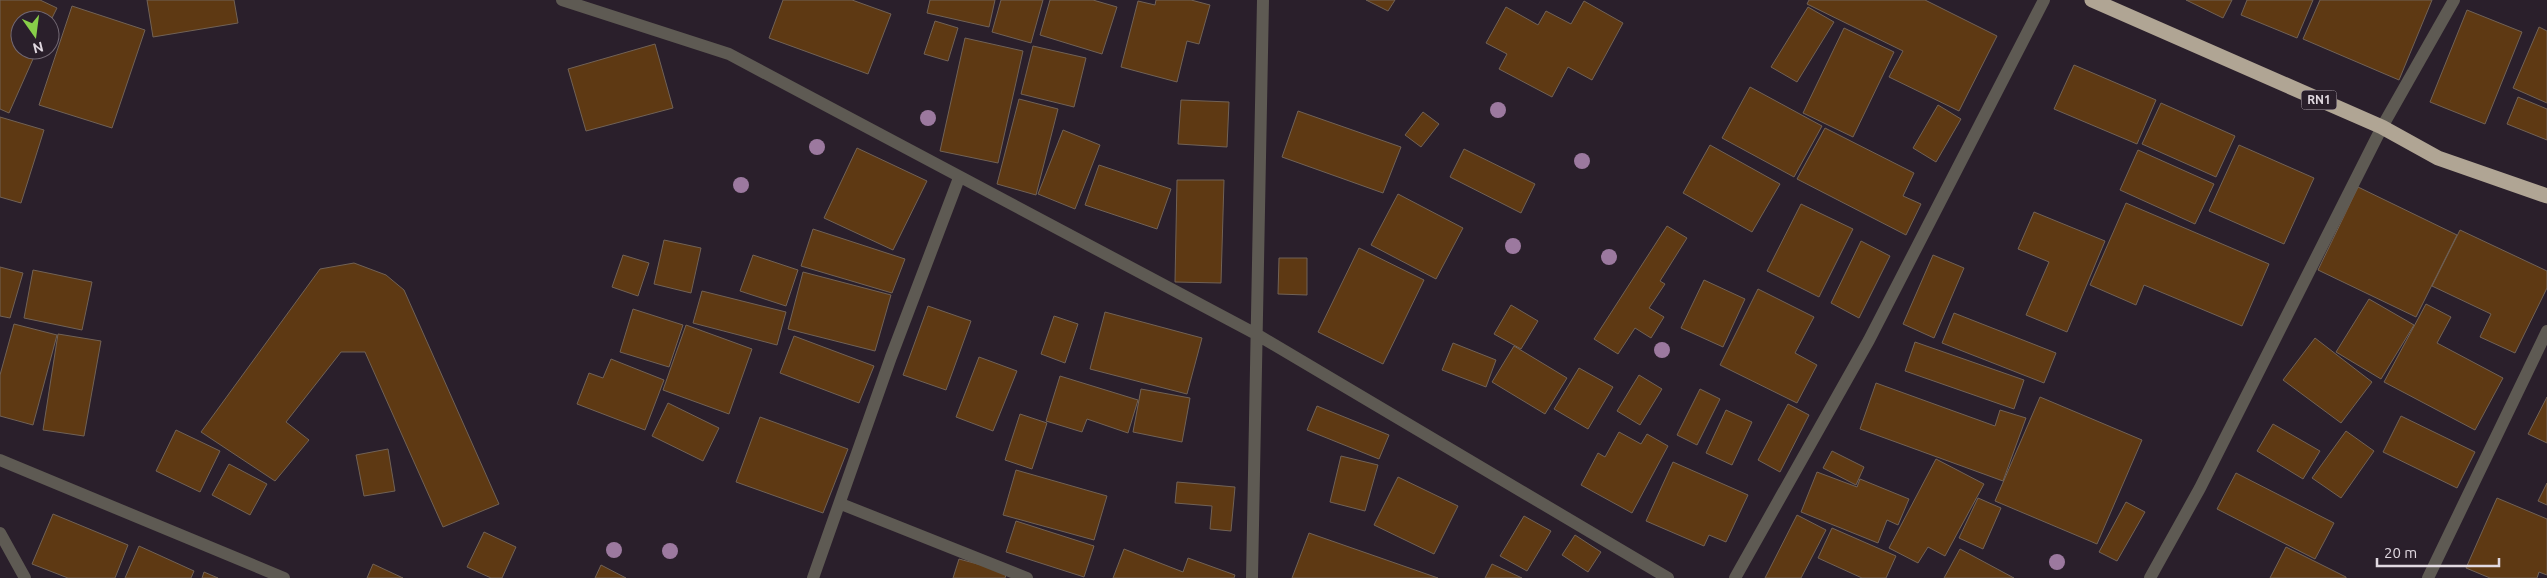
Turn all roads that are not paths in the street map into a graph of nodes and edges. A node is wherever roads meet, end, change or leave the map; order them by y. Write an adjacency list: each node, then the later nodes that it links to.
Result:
1 (562, 0): 7 (street)
2 (1263, 0): 10 (street)
3 (2044, 0): 20 (street)
4 (2092, 0): 6 (highway, RN1)
5 (2454, 0): 6 (street)
6 (2382, 127): 8 (highway, RN1); 21 (street)
7 (959, 178): 10 (street); 12 (street)
8 (2547, 196)
9 (2547, 331): 22 (street)
10 (1256, 334): 18 (street); 19 (street)
11 (0, 460): 15 (street)
12 (841, 504): 16 (street); 17 (street)
13 (0, 533): 14 (street)
14 (25, 578)
15 (284, 578)
16 (814, 578)
17 (1027, 578)
18 (1252, 578)
19 (1668, 578)
20 (1735, 578)
21 (2150, 578)
22 (2428, 578)

